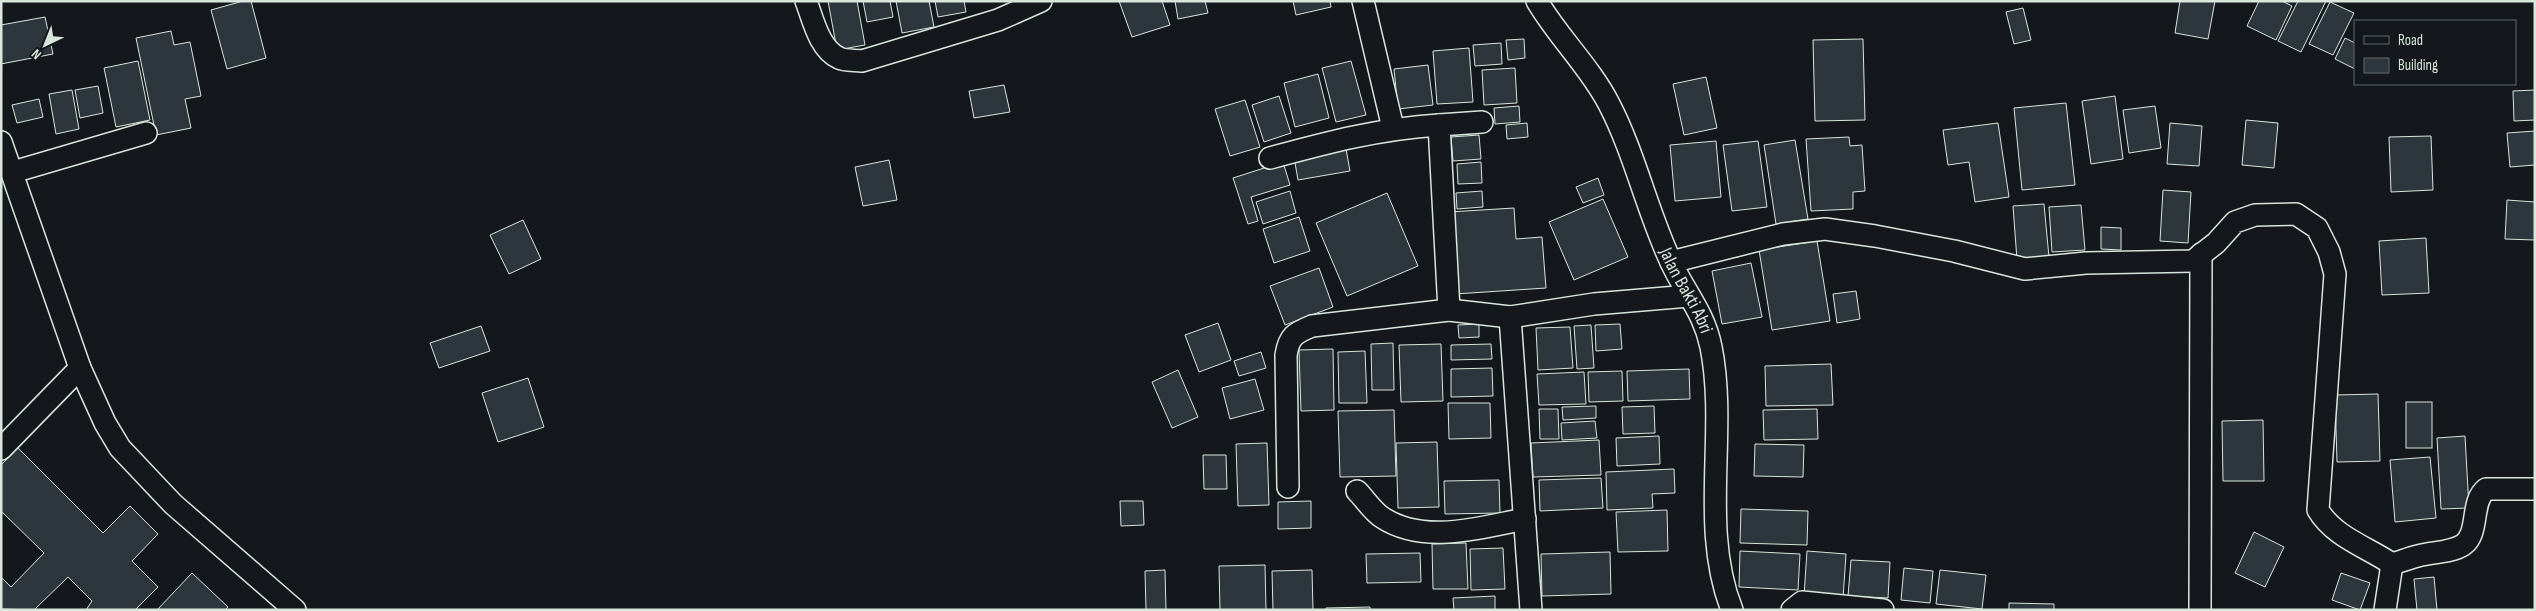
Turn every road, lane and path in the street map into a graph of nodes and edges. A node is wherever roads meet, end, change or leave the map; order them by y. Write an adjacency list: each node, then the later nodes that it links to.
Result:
1 (806, 1): 2 (street)
2 (1042, 1)
3 (1363, 1): 7 (street)
4 (1538, 1): 13 (street, Jalan Bakti Abri)
5 (1482, 122): 6 (street)
6 (1439, 124): 7 (street); 15 (street)
7 (1393, 128): 10 (street)
8 (146, 133): 11 (street)
9 (1, 142): 11 (street)
10 (1270, 158)
11 (13, 172): 17 (street)
12 (2201, 254): 13 (street); 23 (street); 29 (street)
13 (1671, 262): 14 (street, Jalan Bakti Abri)
14 (1689, 296): 16 (street); 26 (street, Jalan Bakti Abri)
15 (1450, 310): 16 (street); 19 (street)
16 (1510, 317): 22 (street)
17 (80, 368): 18 (street); 24 (street)
18 (1, 449)
19 (1288, 487)
20 (2535, 489): 23 (street)
21 (1357, 491): 22 (street)
22 (1526, 519): 25 (street)
23 (2392, 564): 30 (street)
24 (295, 610)
25 (1531, 610)
26 (1732, 610)
27 (1792, 610): 28 (street)
28 (1883, 610)
29 (2200, 610)
30 (2385, 610)

